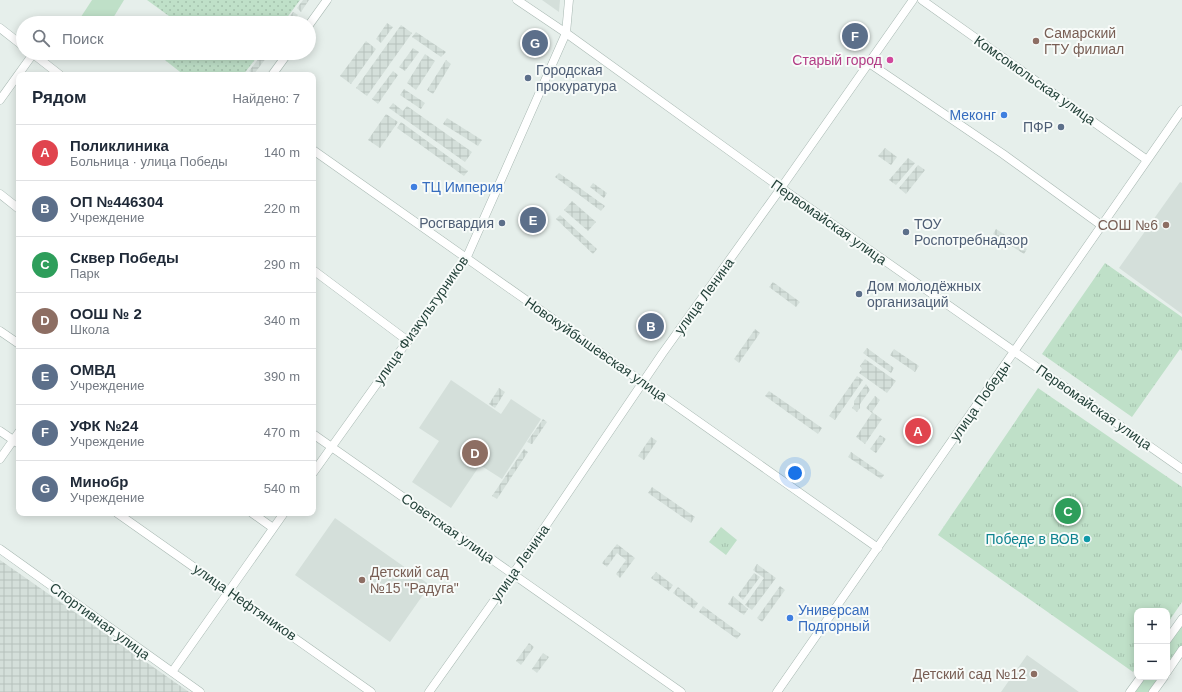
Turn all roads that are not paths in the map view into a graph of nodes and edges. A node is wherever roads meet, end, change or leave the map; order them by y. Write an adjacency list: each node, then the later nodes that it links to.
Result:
1 (327, 0): 6 (street)
2 (517, 0): 8 (street, Первомайская улица)
3 (569, 0): 8 (street, улица Физкультурников)
4 (912, 0): 13 (street, улица Ленина)
5 (922, 0): 21 (street, Комсомольская улица)
6 (315, 16)
7 (0, 28): 9 (street)
8 (566, 33): 22 (street, Первомайская улица); 26 (street, улица Физкультурников)
9 (16, 41)
10 (29, 60): 14 (street)
11 (41, 60): 15 (street)
12 (283, 60): 16 (street)
13 (869, 63): 22 (street, улица Ленина); 25 (street)
14 (20, 72)
15 (56, 72)
16 (274, 72)
17 (16, 78): 18 (street)
18 (0, 100)
19 (1182, 110): 21 (street, улица Победы)
20 (316, 152): 26 (street, Новокуйбышевская улица)
21 (1148, 160): 25 (street, улица Победы)
22 (781, 188): 31 (street, Первомайская улица); 32 (street, улица Ленина)
23 (0, 194): 24 (street)
24 (16, 207)
25 (1101, 226): 31 (street, улица Победы)
26 (466, 259): 29 (street, улица Физкультурников); 32 (street, Новокуйбышевская улица)
27 (316, 272): 29 (street)
28 (0, 331): 30 (street)
29 (408, 341): 36 (street, улица Физкультурников)
30 (16, 342)
31 (1014, 351): 39 (street, Первомайская улица); 44 (street, улица Победы)
32 (644, 382): 44 (street, Новокуйбышевская улица); 46 (street, улица Ленина)
33 (0, 431): 35 (street)
34 (316, 436): 36 (street, Советская улица)
35 (16, 442): 37 (street)
36 (331, 448): 38 (street, улица Физкультурников); 46 (street, Советская улица)
37 (0, 458)
38 (316, 469)
39 (1182, 469)
40 (122, 516): 47 (street, улица Нефтяников)
41 (256, 516): 43 (street)
42 (282, 516): 43 (street)
43 (273, 528): 47 (street)
44 (878, 548): 59 (street, улица Победы)
45 (0, 549): 52 (street, Спортивная улица)
46 (513, 574): 57 (street, улица Ленина); 58 (street, Советская улица)
47 (229, 591): 52 (street); 56 (street, улица Нефтяников)
48 (1182, 619): 49 (street)
49 (1170, 636)
50 (1182, 650): 51 (street)
51 (1170, 668)
52 (172, 672): 55 (street, Спортивная улица)
53 (1139, 680): 60 (street)
54 (1162, 680): 61 (street)
55 (200, 692)
56 (371, 692)
57 (429, 692)
58 (681, 692)
59 (777, 692)
60 (1130, 692)
61 (1153, 692)

